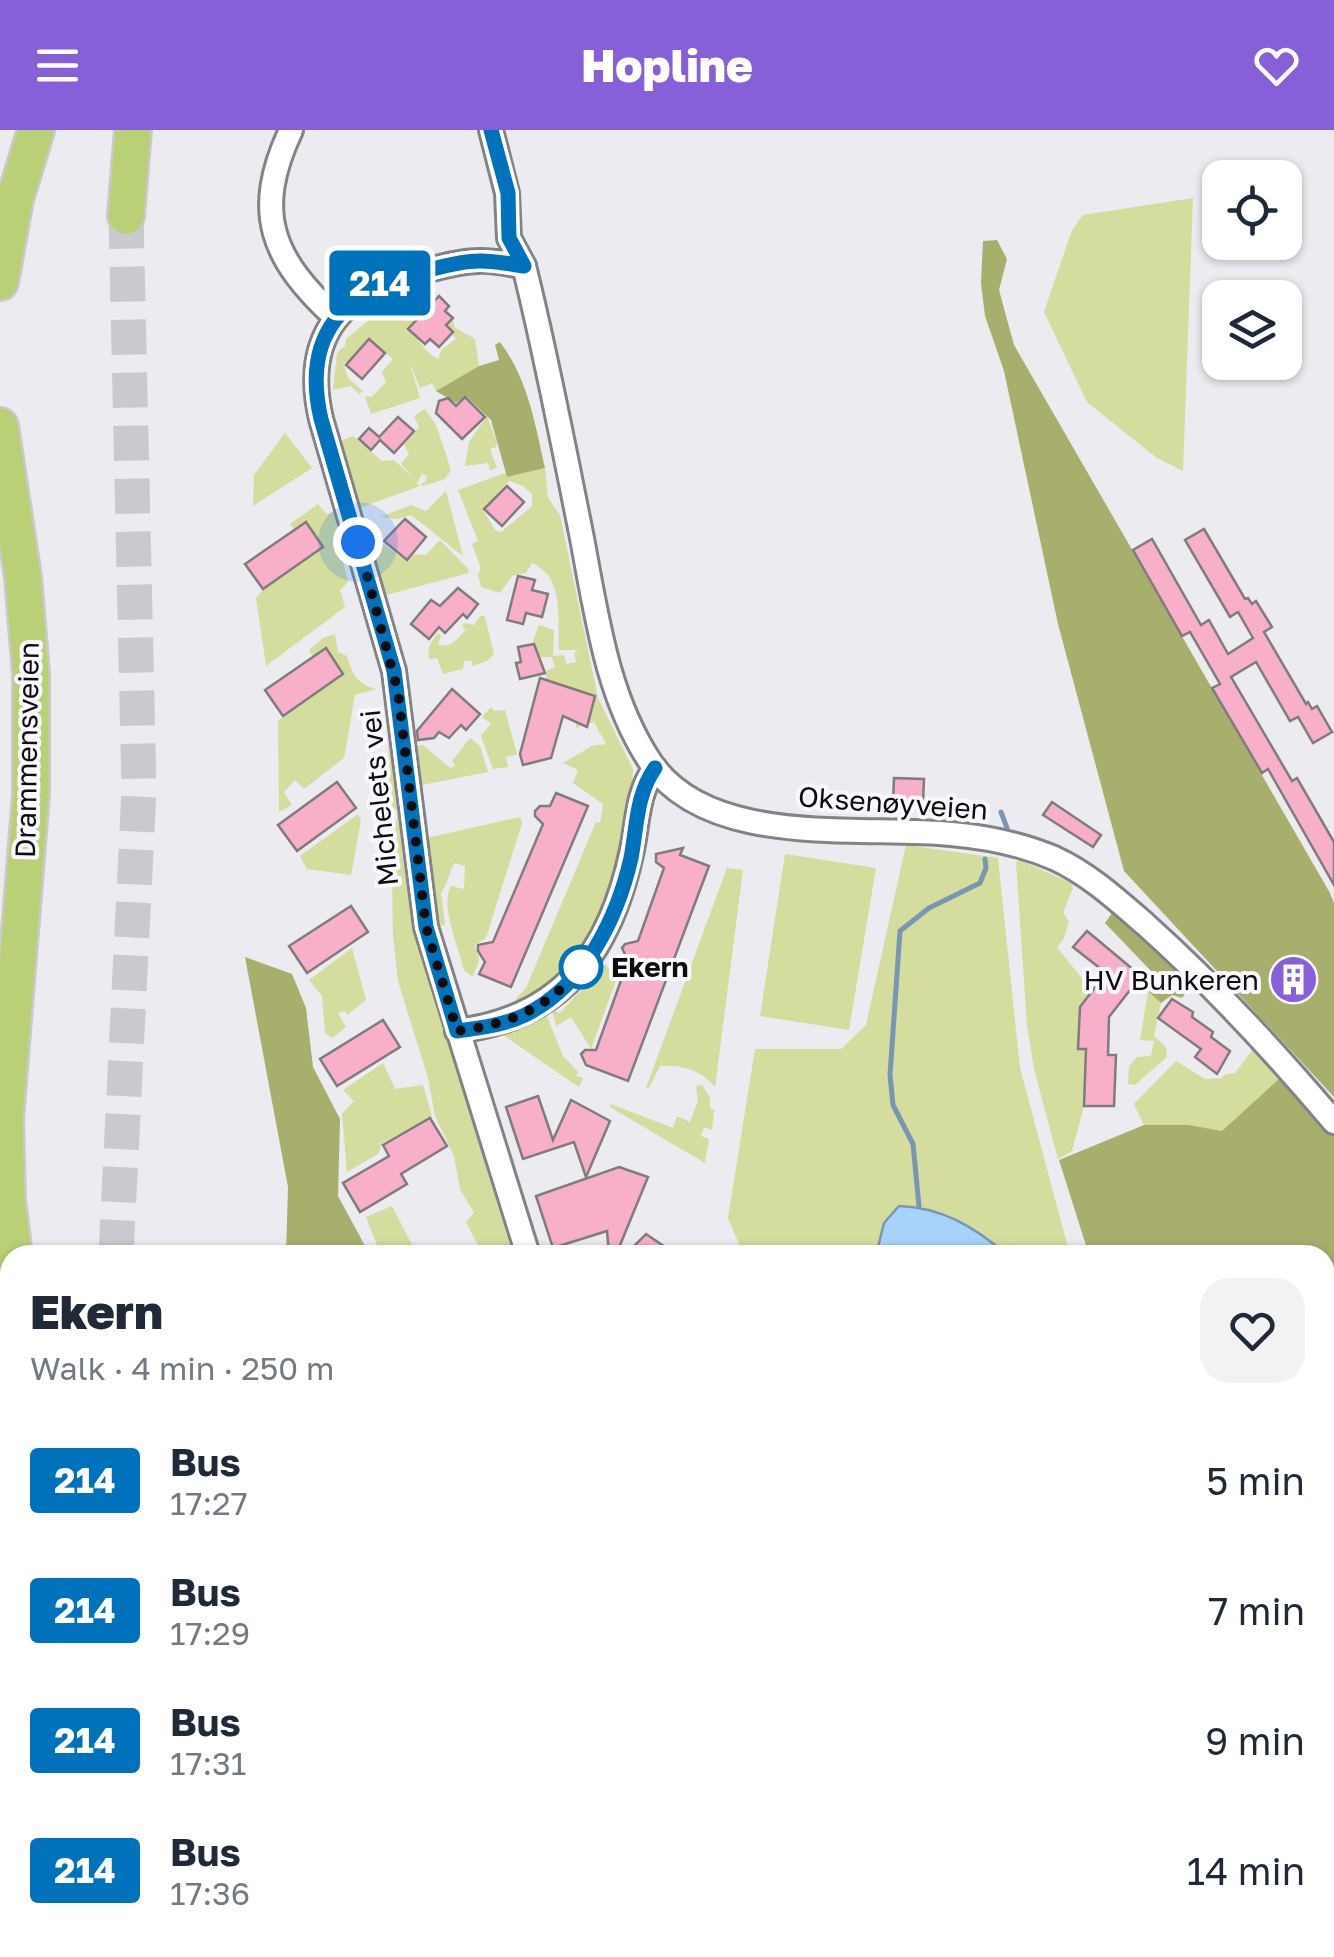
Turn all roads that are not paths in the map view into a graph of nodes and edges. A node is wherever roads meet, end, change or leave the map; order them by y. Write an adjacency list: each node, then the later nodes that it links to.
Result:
1 (36, 130): 7 (highway)
2 (134, 130): 5 (highway)
3 (292, 130): 8 (street)
4 (491, 130): 6 (street)
5 (126, 216)
6 (524, 266): 8 (street, Michelets vei); 10 (street)
7 (0, 282)
8 (336, 318): 11 (street, Michelets vei)
9 (0, 426): 13 (highway, Drammensveien)
10 (655, 768): 11 (street); 12 (street, Oksenøyveien)
11 (457, 1031): 14 (street, Michelets vei)
12 (1334, 1122)
13 (13, 1245)
14 (525, 1245)

